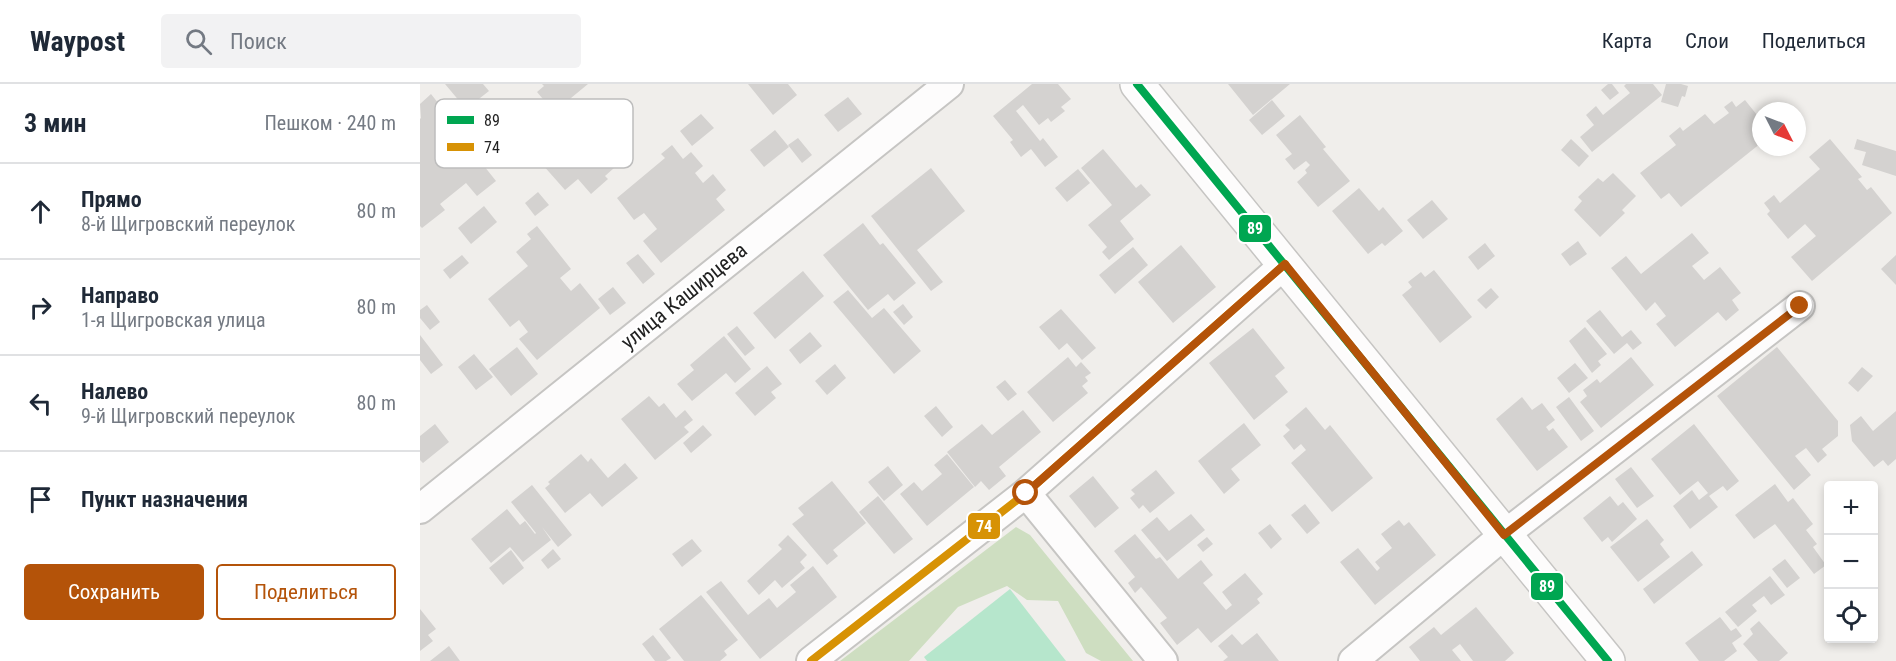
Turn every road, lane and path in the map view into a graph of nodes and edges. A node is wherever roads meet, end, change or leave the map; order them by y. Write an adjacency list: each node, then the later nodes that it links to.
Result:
1 (949, 84): 6 (street, улица Каширцева)
2 (1137, 84): 3 (street)
3 (1285, 264): 5 (street); 7 (street)
4 (1800, 306): 7 (street)
5 (1026, 493): 8 (street); 9 (street)
6 (420, 509)
7 (1504, 535): 10 (street); 11 (street)
8 (811, 661)
9 (1162, 661)
10 (1353, 661)
11 (1608, 661)

